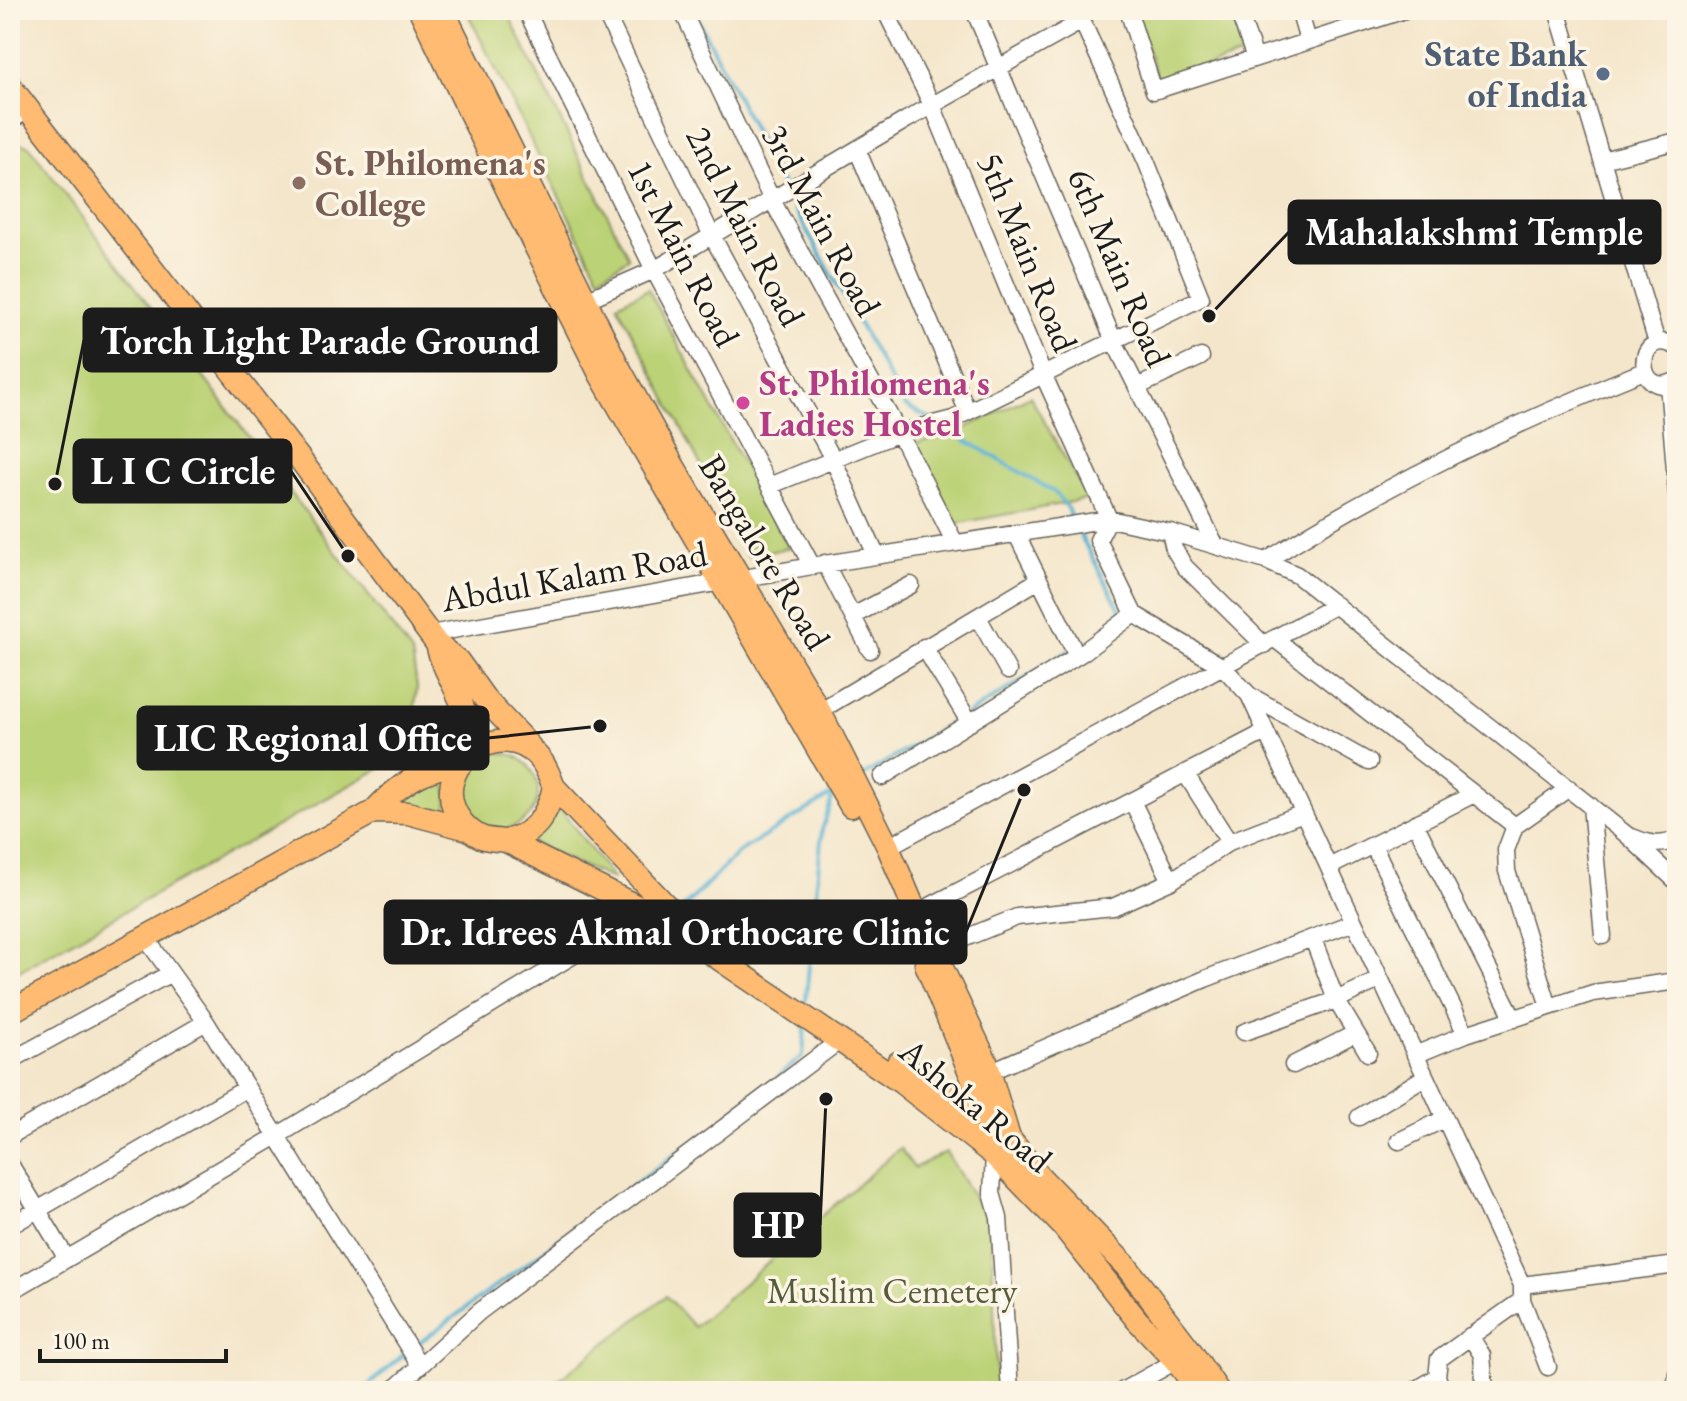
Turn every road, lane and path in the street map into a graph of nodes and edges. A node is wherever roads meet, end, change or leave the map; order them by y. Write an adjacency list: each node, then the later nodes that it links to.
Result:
1 (420, 10): 52 (main road, Bangalore Road)
2 (443, 10): 29 (main road, Bangalore Road)
3 (604, 10): 27 (street, 2nd Main Road)
4 (682, 10): 26 (street, 3rd Main Road)
5 (885, 10): 21 (street, 5th Main Road)
6 (974, 10): 19 (street, 6th Main Road)
7 (1128, 10): 18 (street)
8 (1238, 10): 18 (street)
9 (1299, 10): 17 (street)
10 (1405, 10): 16 (street)
11 (1557, 10): 25 (street)
12 (1671, 10): 14 (street)
13 (532, 12): 28 (street, 1st Main Road)
14 (1677, 14)
15 (1080, 15): 19 (street); 30 (street)
16 (1359, 17): 17 (street)
17 (1308, 41): 18 (street)
18 (1255, 58)
19 (1000, 67): 21 (street); 30 (street, 6th Main Road)
20 (10, 86): 22 (main road)
21 (932, 105): 24 (street); 34 (street, 5th Main Road)
22 (19, 115): 59 (main road)
23 (1677, 141): 25 (street)
24 (857, 149): 26 (street); 37 (street)
25 (1602, 160): 31 (street)
26 (772, 200): 27 (street); 39 (street, 3rd Main Road)
27 (711, 234): 28 (street); 40 (street, 2nd Main Road)
28 (654, 270): 29 (street); 42 (street, 1st Main Road)
29 (586, 300): 52 (main road, Bangalore Road)
30 (1113, 339): 34 (street); 36 (street, 6th Main Road)
31 (1671, 344): 33 (street)
32 (1201, 357): 36 (street)
33 (1644, 371): 35 (street); 50 (street)
34 (1043, 374): 37 (street); 44 (street, 5th Main Road)
35 (1672, 382): 38 (street)
36 (1137, 387): 48 (street, 6th Main Road)
37 (960, 415): 39 (street)
38 (1674, 425): 41 (street)
39 (899, 433): 40 (street); 47 (street, 3rd Main Road)
40 (833, 459): 42 (street); 49 (street, 2nd Main Road)
41 (1677, 484): 43 (street)
42 (769, 486): 51 (street, 1st Main Road)
43 (1677, 494)
44 (1109, 519): 45 (street, Abdul Kalam Road); 46 (street, Abdul Kalam Road); 56 (street)
45 (1170, 532): 48 (street, Abdul Kalam Road); 60 (street)
46 (1016, 533): 47 (street, Abdul Kalam Road); 53 (street)
47 (955, 543): 49 (street, Abdul Kalam Road)
48 (1216, 546): 50 (street, Abdul Kalam Road)
49 (876, 555): 51 (street, Abdul Kalam Road)
50 (1266, 561): 55 (street, Abdul Kalam Road)
51 (819, 564): 52 (street, Abdul Kalam Road); 57 (street, 1st Main Road)
52 (730, 580): 59 (street, Abdul Kalam Road); 68 (main road, Bangalore Road)
53 (1039, 580): 58 (street); 63 (street)
54 (911, 585): 57 (street)
55 (1336, 605): 60 (street); 78 (street, Abdul Kalam Road)
56 (1134, 614): 63 (street); 64 (street)
57 (853, 616): 62 (street, 1st Main Road)
58 (978, 617): 61 (street); 65 (street)
59 (433, 639): 67 (main road); 72 (main road)
60 (1270, 642): 64 (street); 79 (street)
61 (924, 647): 68 (street); 69 (street)
62 (870, 650)
63 (1073, 650): 69 (street)
64 (1223, 667): 66 (street); 93 (street)
65 (1008, 671)
66 (1249, 695): 70 (street); 73 (street)
67 (465, 715): 71 (main road); 74 (main road)
68 (811, 716): 81 (main road, Bangalore Road)
69 (970, 723): 76 (street)
70 (1265, 732): 75 (street); 84 (street)
71 (465, 759): 72 (main road); 74 (main road); 87 (main road)
72 (541, 760): 77 (main road)
73 (1369, 762)
74 (428, 770): 83 (main road)
75 (1185, 773): 80 (street); 91 (street)
76 (882, 777)
77 (554, 787): 90 (main road); 98 (main road)
78 (1569, 788): 82 (street, Abdul Kalam Road); 86 (street)
79 (1474, 794): 85 (street); 86 (street)
80 (1132, 801): 95 (street); 97 (street)
81 (858, 805): 93 (main road, Bangalore Road); 97 (main road, Bangalore Road)
82 (1591, 806): 88 (street, Abdul Kalam Road); 100 (street)
83 (373, 812): 87 (main road); 101 (main road)
84 (1303, 813): 91 (street); 94 (street)
85 (1415, 823): 92 (street); 111 (street)
86 (1515, 826): 108 (street)
87 (468, 829): 90 (main road)
88 (1627, 835): 89 (street); 96 (street, Abdul Kalam Road)
89 (1677, 839)
90 (506, 841): 98 (main road)
91 (1229, 842): 95 (street)
92 (1373, 845): 94 (street); 115 (street)
93 (888, 847): 97 (main road, Bangalore Road)
94 (1329, 867): 99 (street)
95 (1171, 881): 103 (street)
96 (1677, 882)
97 (910, 916): 103 (main road, Bangalore Road)
98 (667, 918): 109 (main road, Ashoka Road); 128 (street)
99 (1354, 922): 102 (street); 105 (street)
100 (1603, 936)
101 (145, 937): 104 (street); 110 (main road)
102 (1313, 939): 107 (street); 121 (street)
103 (929, 952): 121 (main road, Bangalore Road); 126 (main road, Bangalore Road)
104 (171, 973): 112 (street); 119 (street)
105 (1379, 980): 107 (street); 118 (street)
106 (1677, 981): 108 (street)
107 (1336, 1000): 113 (street); 114 (street)
108 (1549, 1007): 111 (street)
109 (805, 1010): 116 (main road, Ashoka Road); 126 (main road, Bangalore Road)
110 (10, 1012)
111 (1514, 1019): 115 (street)
112 (206, 1022): 123 (street); 127 (street)
113 (1244, 1032)
114 (1356, 1033): 117 (street); 120 (street)
115 (1466, 1034): 118 (street)
116 (839, 1041): 130 (main road, Ashoka Road); 139 (street)
117 (1368, 1053)
118 (1415, 1055): 122 (street)
119 (10, 1061)
120 (1293, 1065)
121 (989, 1072): 130 (main road, Bangalore Road)
122 (1425, 1077): 124 (street); 125 (street)
123 (247, 1088): 128 (street); 132 (street)
124 (1359, 1117)
125 (1444, 1119): 129 (street); 137 (street)
126 (990, 1122): 130 (main road, Bangalore Road)
127 (10, 1136)
128 (277, 1136): 134 (street); 139 (street)
129 (1399, 1141)
130 (1001, 1146): 140 (main road, Ashoka Road); 145 (street); 148 (main road, Bangalore Road)
131 (10, 1164): 132 (street)
132 (38, 1210): 133 (street); 134 (street)
133 (10, 1226)
134 (67, 1259): 136 (street)
135 (1677, 1265): 137 (street)
136 (10, 1292)
137 (1522, 1292): 138 (street); 141 (street)
138 (1470, 1336): 143 (street); 150 (street)
139 (413, 1355): 144 (street)
140 (1176, 1361): 146 (street); 147 (main road, Ashoka Road)
141 (1548, 1367)
142 (1677, 1373): 151 (street)
143 (1440, 1384): 149 (street)
144 (392, 1391)
145 (1010, 1391)
146 (1122, 1391)
147 (1199, 1391)
148 (1218, 1391)
149 (1414, 1391)
150 (1485, 1391)
151 (1675, 1391)

